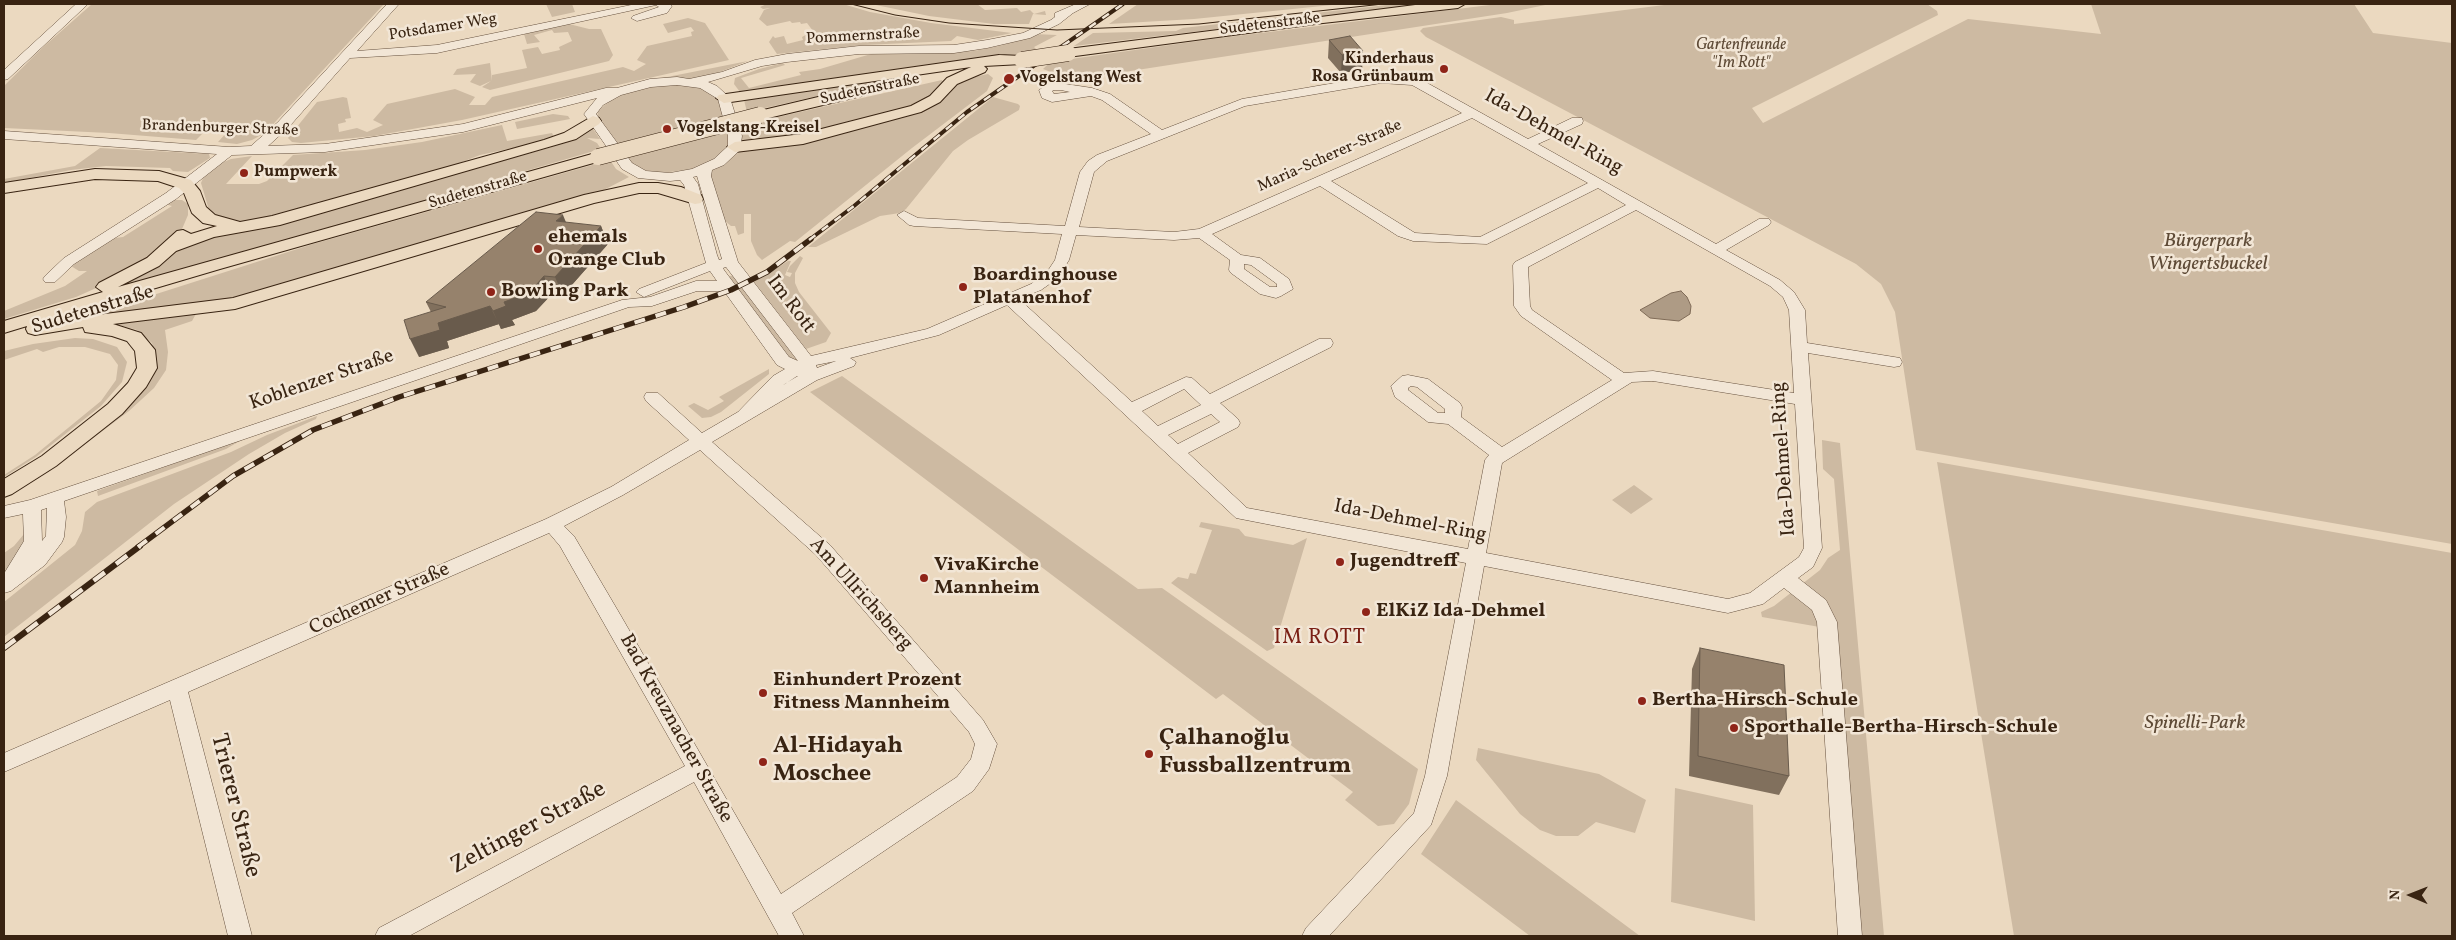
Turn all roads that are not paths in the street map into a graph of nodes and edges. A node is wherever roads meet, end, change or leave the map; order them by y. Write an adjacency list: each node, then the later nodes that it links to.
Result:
1 (82, 4): 12 (street)
2 (393, 4): 8 (street)
3 (651, 4): 7 (street, Potsdamer Weg)
4 (661, 4): 7 (street, Potsdamer Weg)
5 (1085, 4): 11 (street, Pommernstraße)
6 (1458, 4): 9 (main road, Sudetenstraße, bridge)
7 (573, 21): 8 (street, Potsdamer Weg)
8 (347, 55): 20 (street)
9 (1022, 60): 10 (main road, Sudetenstraße); 13 (main road)
10 (984, 67): 24 (main road); 52 (main road, Sudetenstraße, bridge)
11 (726, 75): 13 (street, Pommernstraße); 13 (street, Pommernstraße)
12 (4, 76)
13 (708, 88): 14 (street, Brandenburger Straße); 24 (street)
14 (617, 92): 16 (street, Brandenburger Straße); 18 (street)
15 (1092, 92): 21 (street)
16 (554, 106): 18 (street, Brandenburger Straße); 27 (street, Brandenburger Straße)
17 (1473, 113): 21 (street, Ida-Dehmel-Ring); 23 (street, Ida-Dehmel-Ring); 31 (street, Maria-Scherer-Straße)
18 (592, 118): 29 (street); 41 (main road)
19 (1577, 121): 23 (street)
20 (283, 126): 26 (street); 27 (street)
21 (1160, 135): 42 (street, Ida-Dehmel-Ring)
22 (4, 136): 25 (street, Brandenburger Straße)
23 (1527, 144): 32 (street, Ida-Dehmel-Ring)
24 (735, 147): 28 (street)
25 (229, 151): 26 (street, Brandenburger Straße); 33 (street)
26 (254, 151): 27 (street, Brandenburger Straße)
27 (269, 151)
28 (705, 169): 30 (street); 47 (street)
29 (643, 175): 30 (street); 35 (main road)
30 (683, 175): 36 (street)
31 (1321, 180): 32 (street); 43 (street, Maria-Scherer-Straße)
32 (1598, 183): 37 (street, Ida-Dehmel-Ring)
33 (185, 184): 34 (main road); 38 (main road); 48 (street)
34 (4, 188)
35 (590, 199): 36 (main road); 52 (main road)
36 (695, 200): 47 (street)
37 (1636, 205): 45 (street, Ida-Dehmel-Ring); 59 (street)
38 (198, 209): 41 (main road); 44 (main road)
39 (904, 215): 42 (street, Maria-Scherer-Straße)
40 (1764, 222): 45 (street)
41 (240, 226): 44 (main road)
42 (1070, 230): 43 (street, Maria-Scherer-Straße); 50 (street, Ida-Dehmel-Ring)
43 (1202, 233): 46 (street)
44 (174, 246): 52 (main road)
45 (1715, 250): 56 (street, Ida-Dehmel-Ring)
46 (1237, 259)
47 (721, 266): 49 (street, Im Rott); 51 (street, Koblenzer Straße); 58 (street, Im Rott)
48 (50, 279)
49 (728, 286): 51 (street, Koblenzer Straße); 58 (street, Im Rott)
50 (1009, 298): 58 (street, Ida-Dehmel-Ring); 63 (street, Ida-Dehmel-Ring)
51 (632, 303): 70 (street, Koblenzer Straße)
52 (30, 325): 53 (main road, Sudetenstraße); 54 (main road, Sudetenstraße); 69 (main road)
53 (4, 327)
54 (4, 338)
55 (1325, 343): 62 (street)
56 (1800, 347): 57 (street); 61 (street, Ida-Dehmel-Ring)
57 (1894, 362)
58 (804, 369): 66 (street, Cochemer Straße)
59 (1624, 380): 61 (street); 68 (street)
60 (652, 397): 66 (street, Am Ullrichsberg)
61 (1804, 400): 76 (street, Ida-Dehmel-Ring)
62 (1208, 402): 63 (street); 65 (street); 67 (street)
63 (1130, 410): 65 (street, Ida-Dehmel-Ring)
64 (1452, 419): 68 (street)
65 (1152, 430): 67 (street, Ida-Dehmel-Ring)
66 (701, 442): 74 (street, Cochemer Straße); 81 (street, Am Ullrichsberg)
67 (1176, 452): 75 (street, Ida-Dehmel-Ring)
68 (1501, 454): 75 (street)
69 (4, 489)
70 (55, 498): 71 (street, Koblenzer Straße); 77 (street)
71 (32, 506): 72 (street, Koblenzer Straße); 73 (street, Koblenzer Straße); 77 (street)
72 (4, 512)
73 (4, 519)
74 (552, 524): 78 (street, Cochemer Straße); 80 (street, Bad Kreuznacher Straße)
75 (1475, 557): 76 (street, Ida-Dehmel-Ring); 85 (street)
76 (1786, 579): 86 (street)
77 (4, 585)
78 (178, 688): 79 (street, Cochemer Straße); 82 (street, Trierer Straße)
79 (4, 764)
80 (697, 770): 81 (street, Bad Kreuznacher Straße); 83 (street, Zeltinger Straße)
81 (777, 910): 84 (street, Bad Kreuznacher Straße)
82 (240, 936)
83 (388, 936)
84 (792, 936)
85 (1314, 936)
86 (1850, 936)

